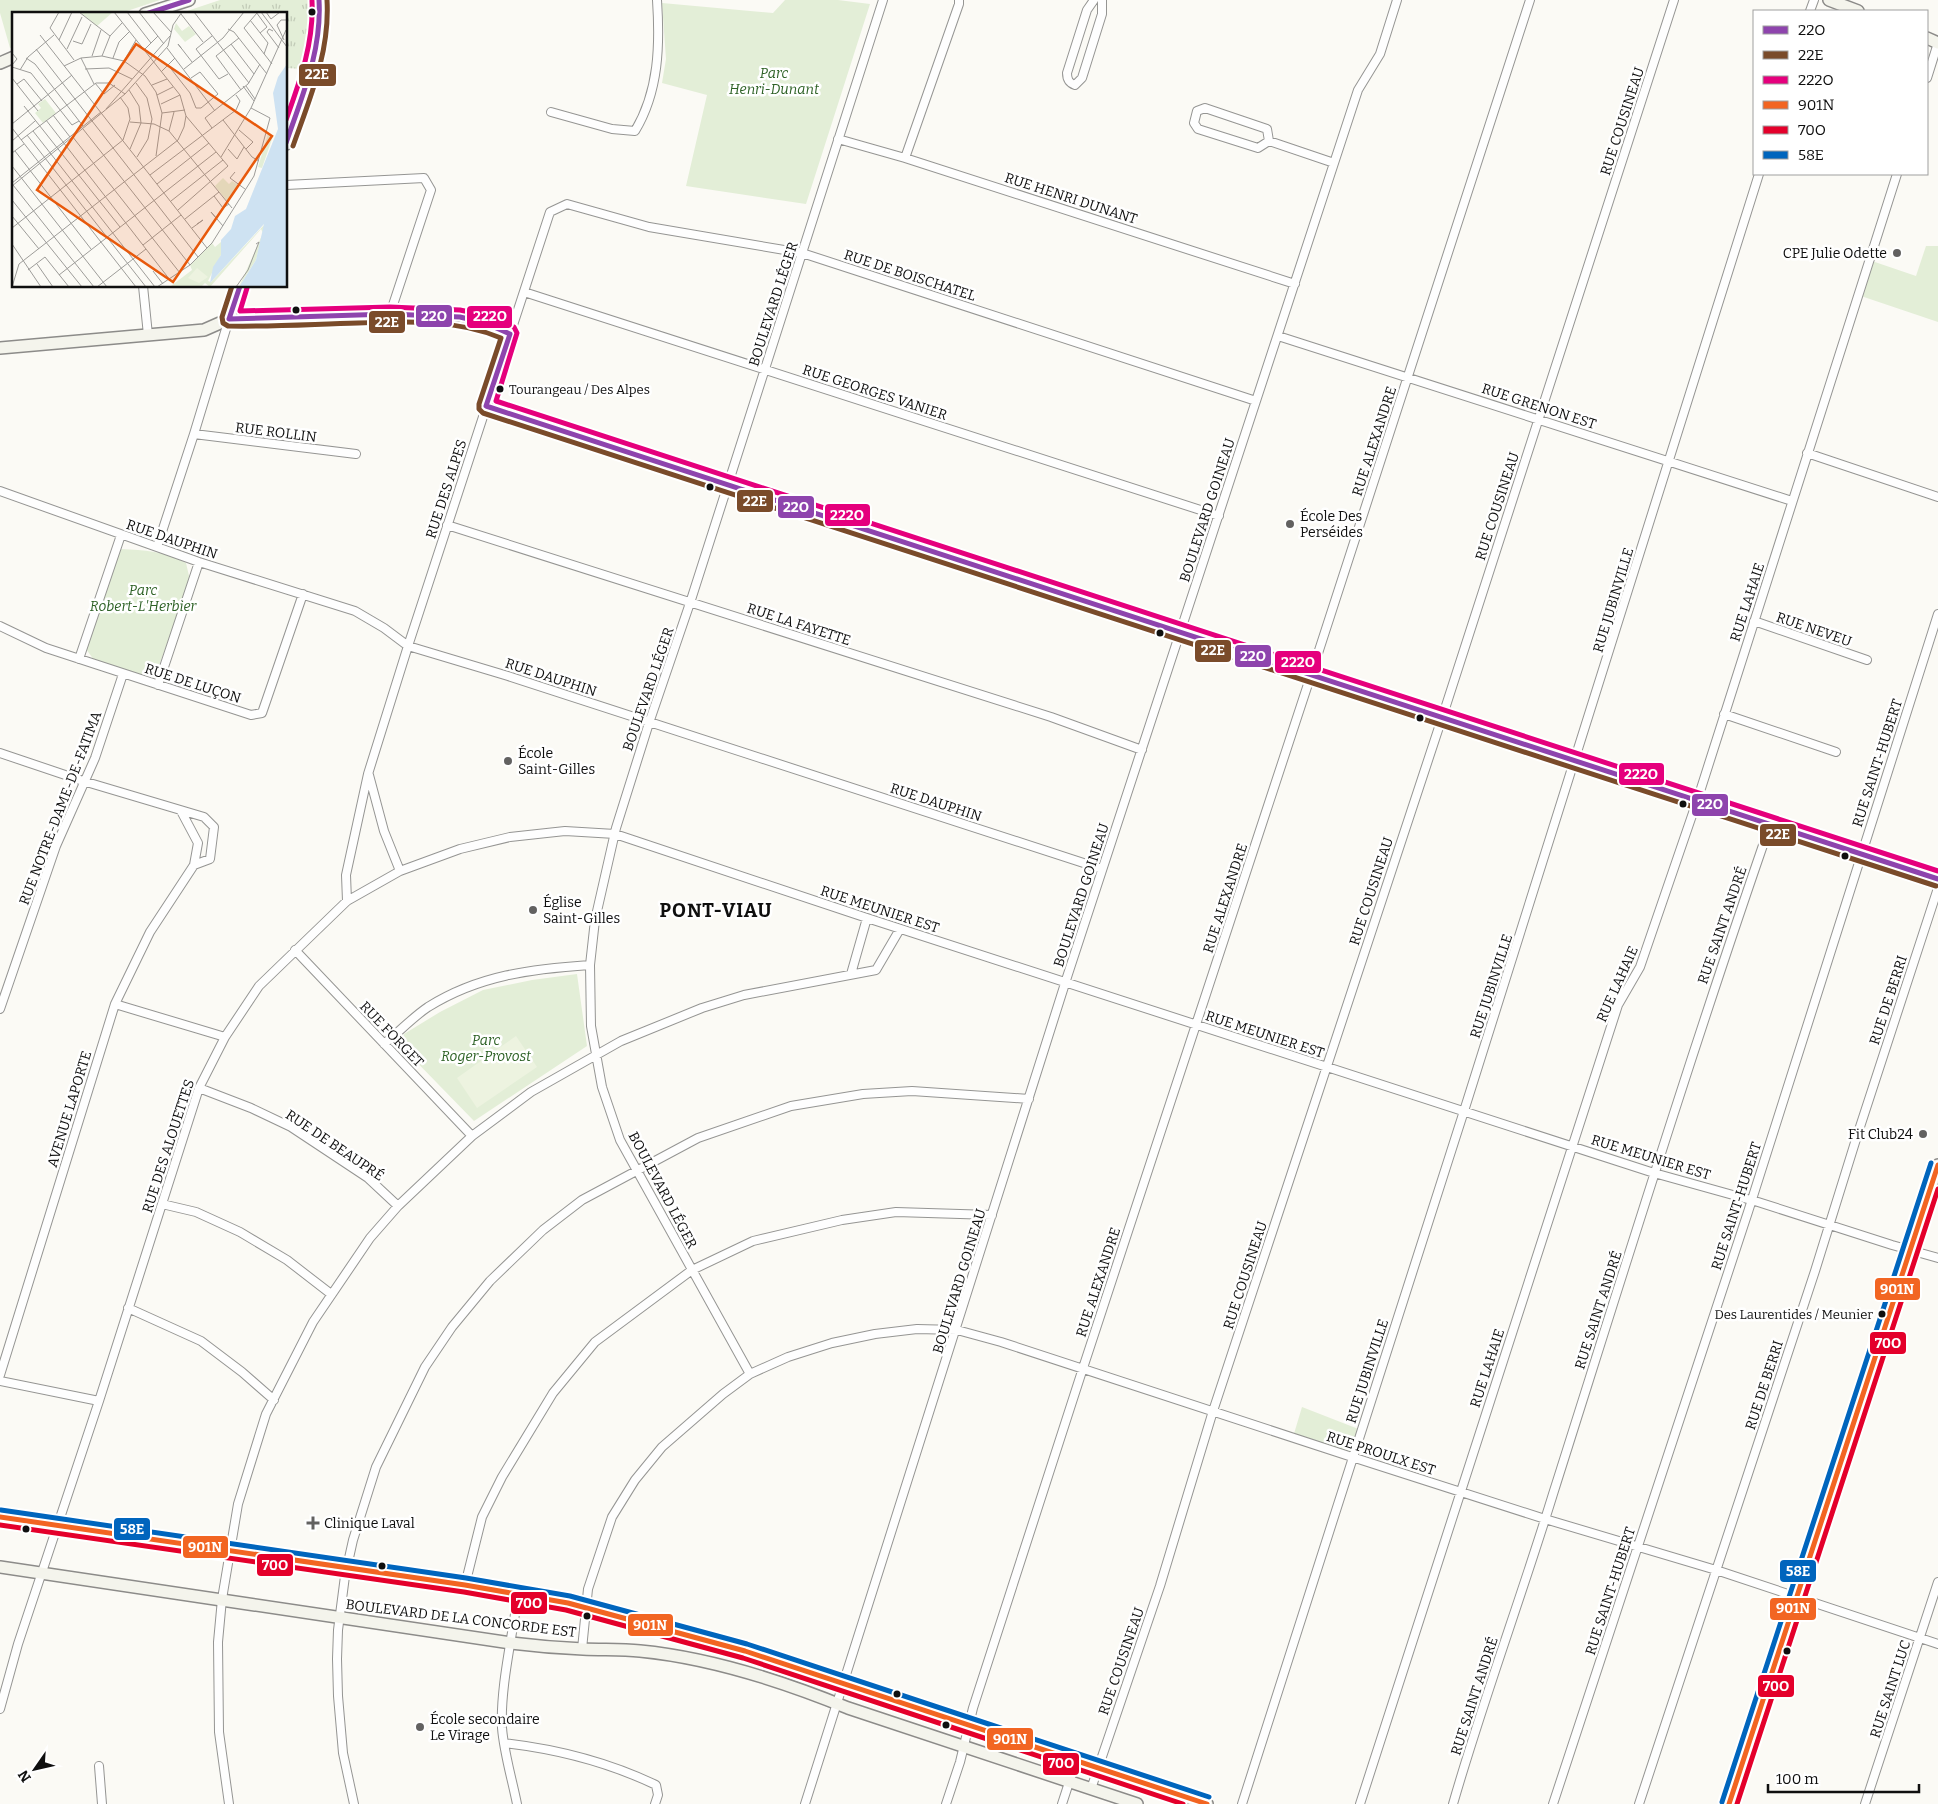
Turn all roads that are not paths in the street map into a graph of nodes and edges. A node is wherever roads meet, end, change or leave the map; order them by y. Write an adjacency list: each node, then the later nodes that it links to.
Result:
1 (189, 0): 13 (street)
2 (319, 0): 19 (street)
3 (657, 0): 18 (street)
4 (883, 0): 20 (street, BOULEVARD LÉGER)
5 (959, 0): 22 (street)
6 (1094, 0): 7 (street)
7 (1102, 0)
8 (1397, 0): 23 (street, BOULEVARD GOINEAU)
9 (1530, 0): 40 (street, RUE ALEXANDRE)
10 (1674, 0): 43 (street, RUE COUSINEAU)
11 (1829, 0): 12 (street)
12 (1855, 10)
13 (151, 12)
14 (1938, 43): 17 (street)
15 (12, 58): 16 (street)
16 (0, 63)
17 (1928, 75)
18 (552, 112)
19 (288, 138)
20 (838, 139): 22 (street, RUE HENRI DUNANT); 28 (street, BOULEVARD LÉGER)
21 (1269, 141): 21 (street); 23 (street)
22 (905, 158): 29 (street, RUE HENRI DUNANT)
23 (1334, 163): 29 (street, BOULEVARD GOINEAU)
24 (1759, 175): 47 (street, RUE JUBINVILLE)
25 (1897, 175): 45 (street, RUE LAHAIE)
26 (288, 185): 33 (street)
27 (550, 212): 28 (street, RUE DE BOISCHATEL); 32 (street, RUE DES ALPES)
28 (802, 253): 39 (street, BOULEVARD LÉGER); 41 (street, RUE DE BOISCHATEL)
29 (1295, 284): 37 (street, BOULEVARD GOINEAU)
30 (143, 288): 36 (street)
31 (239, 288): 34 (street)
32 (524, 292): 35 (street, RUE DES ALPES); 39 (street, RUE GEORGES VANIER)
33 (390, 314): 34 (street); 35 (street)
34 (229, 319): 36 (street); 44 (street)
35 (510, 334): 42 (street, RUE DES ALPES)
36 (148, 335): 38 (street)
37 (1278, 336): 40 (street, RUE GRENON EST); 41 (street, BOULEVARD GOINEAU)
38 (0, 348)
39 (765, 370): 48 (street, BOULEVARD LÉGER); 52 (street, RUE GEORGES VANIER)
40 (1408, 378): 43 (street, RUE GRENON EST); 67 (street, RUE ALEXANDRE)
41 (1256, 401): 52 (street, BOULEVARD GOINEAU)
42 (486, 406): 48 (street); 53 (street, RUE DES ALPES)
43 (1538, 420): 47 (street, RUE GRENON EST); 70 (street, RUE COUSINEAU)
44 (194, 434): 46 (street, RUE ROLLIN); 55 (street)
45 (1808, 453): 50 (street); 51 (street, RUE LAHAIE)
46 (356, 454)
47 (1669, 461): 51 (street, RUE GRENON EST); 75 (street, RUE JUBINVILLE)
48 (728, 485): 58 (street, BOULEVARD LÉGER); 62 (street)
49 (0, 491): 54 (street, RUE DAUPHIN)
50 (1938, 497)
51 (1792, 501): 60 (street, RUE LAHAIE)
52 (1219, 516): 62 (street, BOULEVARD GOINEAU)
53 (447, 526): 58 (street, RUE LA FAYETTE); 63 (street, RUE DES ALPES)
54 (121, 535): 55 (street, RUE DAUPHIN); 64 (street)
55 (157, 547): 56 (street, RUE DAUPHIN)
56 (199, 562): 57 (street, RUE DAUPHIN); 68 (street)
57 (303, 594): 63 (street, RUE DAUPHIN); 68 (street, RUE DE LUÇON)
58 (690, 603): 71 (street, BOULEVARD LÉGER); 72 (street, RUE LA FAYETTE)
59 (1938, 614): 82 (street, RUE SAINT-HUBERT)
60 (1754, 621): 65 (street, RUE NEVEU); 69 (street, RUE LAHAIE)
61 (0, 626): 64 (street, RUE DE LUÇON)
62 (1180, 633): 67 (street); 72 (street, BOULEVARD GOINEAU)
63 (408, 646): 71 (street, RUE DAUPHIN); 76 (street, RUE DES ALPES)
64 (79, 659): 66 (street, RUE DE LUÇON)
65 (1867, 660)
66 (123, 674): 68 (street, RUE DE LUÇON); 77 (street, RUE NOTRE-DAME-DE-FATIMA)
67 (1311, 676): 70 (street); 97 (street, RUE ALEXANDRE)
68 (158, 685)
69 (1724, 714): 74 (street); 78 (street, RUE LAHAIE)
70 (1442, 718): 75 (street); 101 (street, RUE COUSINEAU)
71 (649, 723): 81 (street, BOULEVARD LÉGER); 84 (street, RUE DAUPHIN)
72 (1142, 750): 84 (street, BOULEVARD GOINEAU)
73 (0, 752): 77 (street, AVENUE LAPORTE)
74 (1836, 752)
75 (1575, 761): 78 (street); 104 (street, RUE JUBINVILLE)
76 (368, 774): 85 (street); 88 (street, RUE DES ALPES)
77 (83, 781): 79 (street, AVENUE LAPORTE); 96 (street, RUE NOTRE-DAME-DE-FATIMA)
78 (1696, 801): 80 (street); 106 (street, RUE LAHAIE)
79 (181, 811): 83 (street, AVENUE LAPORTE); 83 (street, AVENUE LAPORTE)
80 (1770, 825): 82 (street); 109 (street, RUE SAINT ANDRÉ)
81 (615, 834): 85 (street, RUE DES ALOUETTES); 89 (street, RUE MEUNIER EST); 92 (street, BOULEVARD LÉGER)
82 (1862, 854): 86 (street); 110 (street, RUE SAINT-HUBERT)
83 (194, 865): 95 (street, AVENUE LAPORTE)
84 (1102, 869): 94 (street, BOULEVARD GOINEAU)
85 (400, 870): 88 (street, RUE DES ALOUETTES)
86 (1938, 880)
87 (1938, 888): 114 (street, RUE DE BERRI)
88 (348, 901): 91 (street, RUE DES ALOUETTES)
89 (868, 918): 90 (street, RUE MEUNIER EST); 93 (street)
90 (900, 929): 93 (street); 94 (street, RUE MEUNIER EST)
91 (294, 950): 98 (street, RUE DES ALOUETTES); 99 (street, RUE FORGET)
92 (590, 965): 99 (street); 100 (street, BOULEVARD LÉGER)
93 (851, 974): 100 (street)
94 (1066, 982): 97 (street, RUE MEUNIER EST); 103 (street, BOULEVARD GOINEAU)
95 (115, 1004): 98 (street); 123 (street, AVENUE LAPORTE)
96 (0, 1009)
97 (1196, 1025): 101 (street, RUE MEUNIER EST); 121 (street, RUE ALEXANDRE)
98 (225, 1037): 102 (street, RUE DES ALOUETTES)
99 (384, 1044): 105 (street, RUE FORGET)
100 (597, 1054): 105 (street); 108 (street, BOULEVARD LÉGER)
101 (1326, 1067): 104 (street, RUE MEUNIER EST); 127 (street, RUE COUSINEAU)
102 (199, 1088): 111 (street, RUE DES ALOUETTES); 112 (street, RUE DE BEAUPRÉ)
103 (1029, 1098): 108 (street); 113 (street, BOULEVARD GOINEAU)
104 (1464, 1112): 106 (street, RUE MEUNIER EST); 128 (street, RUE JUBINVILLE)
105 (472, 1136): 112 (street)
106 (1571, 1146): 109 (street, RUE MEUNIER EST); 129 (street, RUE LAHAIE)
107 (1938, 1164): 115 (street)
108 (636, 1170): 117 (street, BOULEVARD LÉGER); 136 (street)
109 (1654, 1173): 110 (street, RUE MEUNIER EST); 131 (street, RUE SAINT ANDRÉ)
110 (1752, 1200): 114 (street, RUE MEUNIER EST); 133 (street, RUE SAINT-HUBERT)
111 (162, 1204): 118 (street); 119 (street, RUE DES ALOUETTES)
112 (398, 1206): 118 (street)
113 (992, 1215): 117 (street); 120 (street, BOULEVARD GOINEAU)
114 (1830, 1225): 115 (street, RUE MEUNIER EST); 137 (street, RUE DE BERRI)
115 (1910, 1250): 116 (street, RUE MEUNIER EST); 142 (street)
116 (1938, 1258)
117 (692, 1270): 122 (street, BOULEVARD LÉGER); 140 (street)
118 (331, 1294): 125 (street)
119 (128, 1308): 125 (street); 126 (street, RUE DES ALOUETTES)
120 (957, 1330): 121 (street, RUE PROULX EST); 122 (street, RUE PROULX EST); 150 (street, BOULEVARD GOINEAU)
121 (1082, 1368): 127 (street, RUE PROULX EST); 154 (street, RUE ALEXANDRE)
122 (750, 1374): 144 (street, RUE PROULX EST)
123 (0, 1375)
124 (0, 1381): 126 (street)
125 (274, 1400): 134 (street)
126 (99, 1401): 132 (street, RUE DES ALOUETTES)
127 (1213, 1411): 128 (street, RUE PROULX EST); 159 (street, RUE COUSINEAU)
128 (1352, 1457): 129 (street, RUE PROULX EST); 172 (street, RUE JUBINVILLE)
129 (1461, 1492): 131 (street, RUE PROULX EST); 173 (street, RUE LAHAIE)
130 (0, 1516): 132 (street, BOULEVARD DE LA CONCORDE EST)
131 (1545, 1519): 133 (street, RUE PROULX EST); 174 (street, RUE SAINT ANDRÉ)
132 (59, 1525): 134 (street, BOULEVARD DE LA CONCORDE EST); 138 (street, RUE DES ALOUETTES)
133 (1638, 1547): 137 (street, RUE PROULX EST); 175 (street, RUE SAINT-HUBERT)
134 (230, 1551): 136 (street, BOULEVARD DE LA CONCORDE EST); 143 (street)
135 (0, 1567): 138 (street, BOULEVARD DE LA CONCORDE EST)
136 (346, 1568): 140 (street, BOULEVARD DE LA CONCORDE EST); 145 (street)
137 (1716, 1570): 142 (street, RUE PROULX EST); 176 (street, RUE DE BERRI)
138 (42, 1574): 143 (street, BOULEVARD DE LA CONCORDE EST); 151 (street, RUE DES ALOUETTES)
139 (1938, 1582): 146 (street, RUE SAINT LUC)
140 (465, 1585): 141 (street, BOULEVARD DE LA CONCORDE EST)
141 (518, 1593): 144 (street, BOULEVARD DE LA CONCORDE EST); 147 (street)
142 (1798, 1598): 146 (street, RUE PROULX EST); 177 (street)
143 (222, 1599): 145 (street, BOULEVARD DE LA CONCORDE EST); 163 (street)
144 (585, 1608): 149 (street, RUE PROULX EST); 150 (street, BOULEVARD DE LA CONCORDE EST)
145 (340, 1618): 147 (street, BOULEVARD DE LA CONCORDE EST); 164 (street)
146 (1920, 1638): 148 (street, RUE PROULX EST); 178 (street, RUE SAINT LUC)
147 (511, 1643): 149 (street, BOULEVARD DE LA CONCORDE EST); 155 (street)
148 (1938, 1644)
149 (582, 1649): 152 (street, BOULEVARD DE LA CONCORDE EST)
150 (844, 1684): 152 (street, BOULEVARD GOINEAU); 154 (street, BOULEVARD DE LA CONCORDE EST)
151 (3, 1690): 153 (street, RUE DES ALOUETTES)
152 (838, 1703): 156 (street, BOULEVARD DE LA CONCORDE EST); 167 (street, BOULEVARD GOINEAU)
153 (0, 1709)
154 (969, 1725): 156 (street, RUE ALEXANDRE); 157 (street, BOULEVARD DE LA CONCORDE EST)
155 (504, 1743): 165 (street); 166 (street)
156 (964, 1746): 160 (street, BOULEVARD DE LA CONCORDE EST); 168 (street, RUE ALEXANDRE)
157 (1076, 1761): 159 (street, BOULEVARD DE LA CONCORDE EST); 160 (street)
158 (98, 1766): 162 (street)
159 (1098, 1768): 161 (street, RUE COUSINEAU); 171 (street, BOULEVARD DE LA CONCORDE EST)
160 (1069, 1781): 161 (street, BOULEVARD DE LA CONCORDE EST); 169 (street)
161 (1091, 1789): 170 (street, BOULEVARD DE LA CONCORDE EST)
162 (102, 1804)
163 (229, 1804)
164 (354, 1804)
165 (517, 1804)
166 (655, 1804)
167 (806, 1804)
168 (946, 1804)
169 (1062, 1804)
170 (1137, 1804)
171 (1207, 1804)
172 (1242, 1804)
173 (1360, 1804)
174 (1453, 1804)
175 (1553, 1804)
176 (1639, 1804)
177 (1729, 1804)
178 (1865, 1804)

